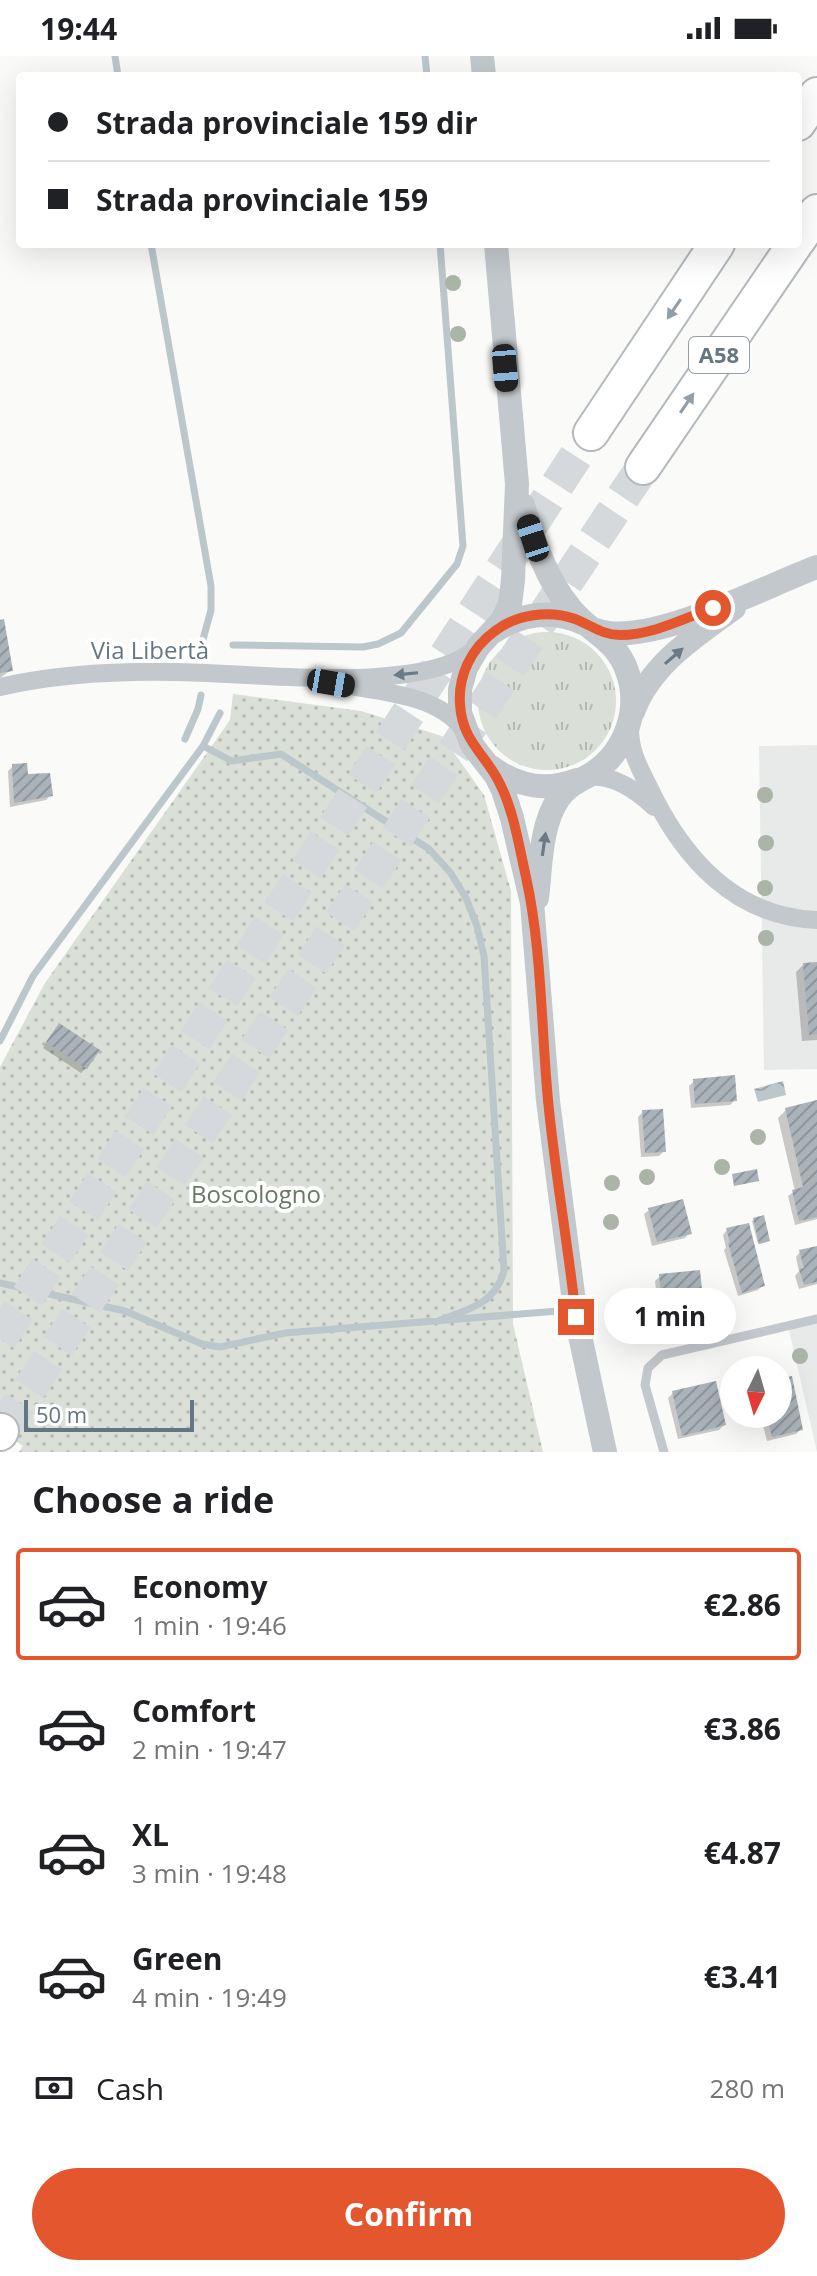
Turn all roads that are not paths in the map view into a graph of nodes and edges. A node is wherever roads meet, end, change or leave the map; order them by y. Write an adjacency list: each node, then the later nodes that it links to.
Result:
1 (817, 95): 2 (highway)
2 (802, 117)
3 (817, 212): 4 (highway, A58)
4 (802, 234)
5 (496, 248): 10 (street)
6 (714, 248): 8 (highway, A58, one-way to 8)
7 (793, 248): 9 (highway, A58, one-way to 7)
8 (591, 433)
9 (643, 467)
10 (517, 484): 13 (street); 14 (street)
11 (817, 567): 12 (street)
12 (759, 591): 13 (street); 17 (street, one-way to 12)
13 (592, 627): 14 (street); 17 (street)
14 (484, 640): 15 (street, one-way to 15); 18 (street)
15 (302, 677): 16 (street, Via Libertà); 18 (street)
16 (0, 687)
17 (630, 719): 20 (street); 21 (street)
18 (467, 734): 19 (street)
19 (483, 760): 20 (street); 22 (street)
20 (582, 778): 21 (street); 22 (street, one-way to 20)
21 (662, 815): 23 (street)
22 (535, 920): 25 (street)
23 (817, 920)
24 (817, 1319): 26 (lane)
25 (605, 1452)
26 (664, 1452)

